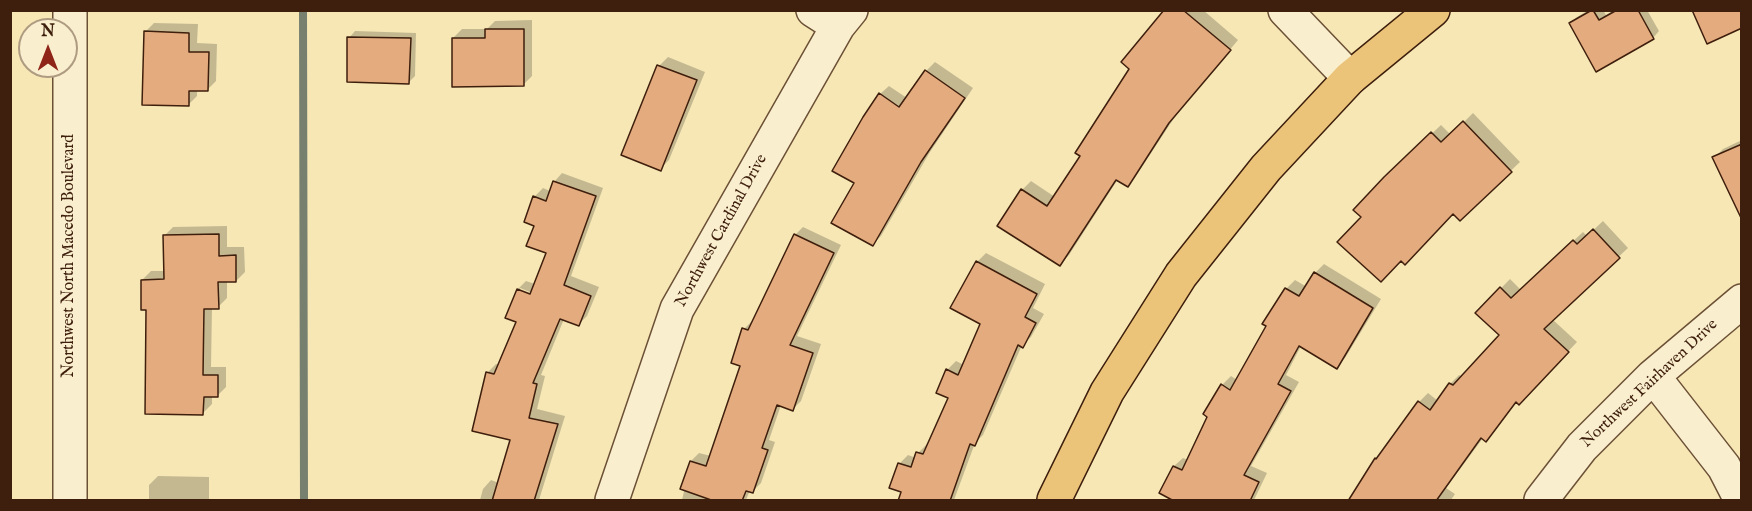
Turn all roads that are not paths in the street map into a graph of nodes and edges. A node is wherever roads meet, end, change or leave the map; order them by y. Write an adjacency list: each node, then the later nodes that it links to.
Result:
1 (70, 10): 8 (street, Northwest North Macedo Boulevard)
2 (1285, 10): 5 (street)
3 (1433, 10): 5 (main road)
4 (834, 16): 9 (street, Northwest Cardinal Drive)
5 (1350, 78): 10 (main road)
6 (1742, 301): 7 (street, Northwest Fairhaven Drive)
7 (1653, 376): 11 (street, Northwest Fairhaven Drive); 12 (street)
8 (70, 501)
9 (612, 501)
10 (1054, 501)
11 (1541, 501)
12 (1741, 501)

